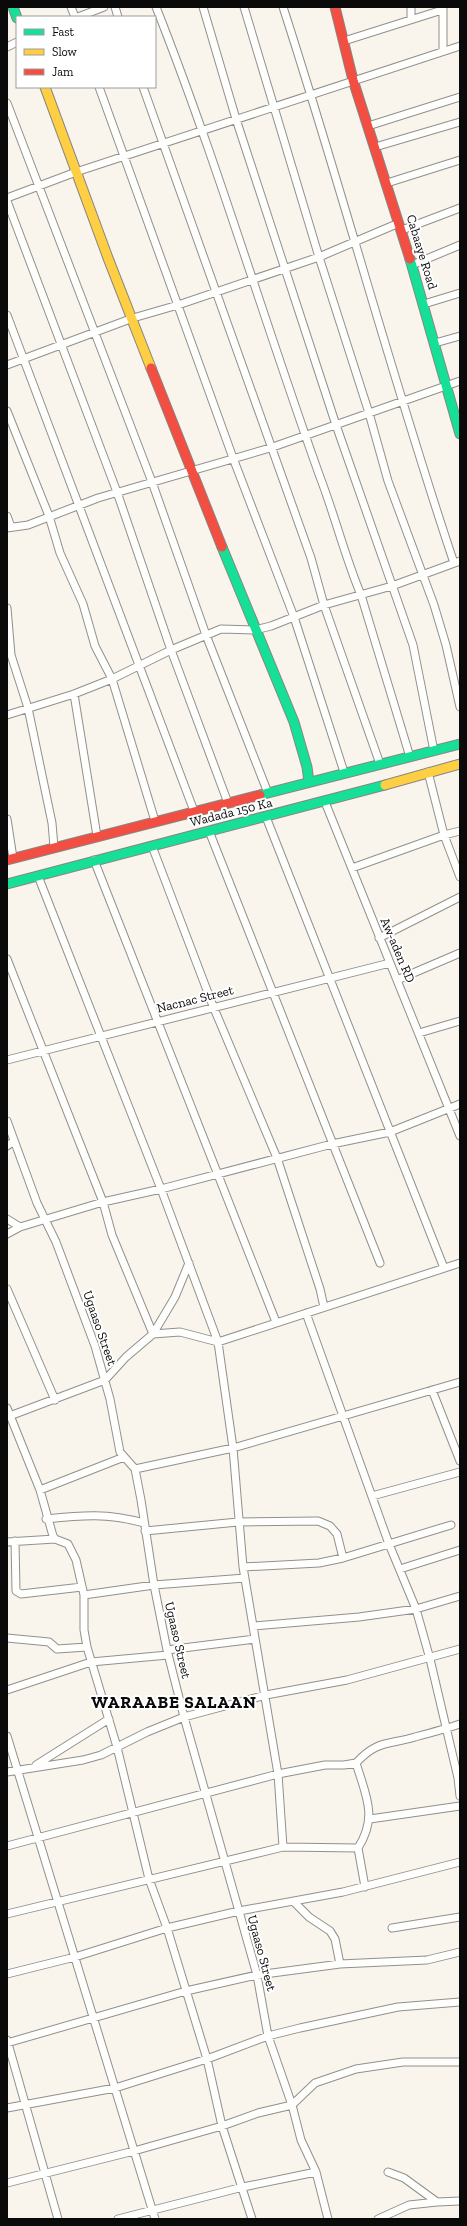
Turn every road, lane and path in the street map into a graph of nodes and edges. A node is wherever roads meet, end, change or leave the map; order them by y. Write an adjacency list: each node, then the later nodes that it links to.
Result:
1 (71, 7): 10 (street)
2 (104, 7): 11 (street)
3 (156, 7): 29 (street)
4 (203, 7): 26 (street)
5 (244, 7): 25 (street)
6 (284, 7): 22 (street)
7 (336, 7): 13 (street, Cabaaye Road)
8 (411, 7): 12 (street)
9 (443, 8): 12 (street); 17 (street)
10 (76, 16)
11 (79, 16)
12 (411, 20): 13 (street)
13 (344, 41): 18 (street, Cabaaye Road)
14 (16, 42): 16 (street)
15 (460, 46): 17 (street)
16 (7, 47)
17 (443, 51): 18 (street)
18 (353, 80): 22 (street); 28 (street, Cabaaye Road)
19 (45, 88): 34 (street)
20 (99, 88): 32 (street)
21 (143, 88): 30 (street)
22 (312, 94): 25 (street); 40 (street)
23 (460, 97): 28 (street)
24 (7, 103): 36 (street)
25 (275, 106): 26 (street); 42 (street)
26 (236, 119): 29 (street); 44 (street)
27 (460, 122): 31 (street)
28 (368, 126): 31 (street, Cabaaye Road)
29 (202, 130): 30 (street); 45 (street)
30 (162, 143): 32 (street); 46 (street)
31 (375, 147): 35 (street, Cabaaye Road)
32 (123, 156): 34 (street); 49 (street)
33 (460, 160): 35 (street)
34 (76, 172): 36 (street); 51 (street)
35 (387, 183): 39 (street, Cabaaye Road)
36 (39, 186): 37 (street); 52 (street)
37 (7, 199): 55 (street)
38 (460, 208): 39 (street)
39 (400, 226): 40 (street); 43 (street, Cabaaye Road)
40 (355, 240): 42 (street); 60 (street)
41 (460, 245): 43 (street)
42 (319, 257): 44 (street); 62 (street)
43 (412, 265): 48 (street, Cabaaye Road)
44 (286, 269): 45 (street); 64 (street)
45 (252, 280): 46 (street); 66 (street)
46 (215, 293): 49 (street); 67 (street)
47 (460, 293): 48 (street)
48 (424, 304): 54 (street, Cabaaye Road)
49 (178, 305): 51 (street); 68 (street)
50 (7, 315): 56 (street)
51 (133, 318): 52 (street); 69 (street)
52 (94, 333): 55 (street); 70 (street)
53 (460, 336): 54 (street)
54 (435, 343): 59 (street, Cabaaye Road)
55 (60, 346): 56 (street); 71 (street)
56 (24, 360): 57 (street); 72 (street)
57 (7, 365)
58 (460, 381): 59 (street)
59 (447, 385): 60 (street); 63 (street, Cabaaye Road)
60 (401, 401): 62 (street); 76 (street)
61 (7, 411): 74 (street)
62 (370, 413): 64 (street); 77 (street)
63 (458, 421): 65 (street, Cabaaye Road)
64 (336, 425): 66 (street); 78 (street)
65 (460, 434)
66 (305, 436): 67 (street); 79 (street)
67 (270, 448): 68 (street); 80 (street)
68 (233, 458): 69 (street); 82 (street)
69 (193, 470): 70 (street); 83 (street)
70 (152, 482): 71 (street); 84 (street)
71 (117, 492): 72 (street); 85 (street)
72 (77, 505): 74 (street); 86 (street)
73 (7, 516): 75 (street)
74 (49, 516): 75 (street); 87 (street)
75 (9, 528)
76 (457, 562): 77 (street)
77 (422, 575): 78 (street); 89 (street)
78 (392, 586): 79 (street); 93 (street)
79 (361, 595): 80 (street); 94 (street)
80 (324, 605): 82 (street); 95 (street)
81 (7, 608): 90 (street)
82 (294, 617): 83 (street); 97 (street)
83 (255, 630): 84 (street); 99 (street)
84 (206, 635): 85 (street); 100 (street)
85 (171, 650): 86 (street); 102 (street)
86 (140, 667): 87 (street); 103 (street)
87 (112, 680): 88 (street); 106 (street)
88 (74, 694): 90 (street); 110 (street)
89 (460, 707)
90 (28, 708): 91 (street); 112 (street)
91 (7, 715)
92 (460, 744): 93 (street, Wadada 150 Ka)
93 (434, 750): 94 (street, Wadada 150 Ka)
94 (410, 757): 95 (street, Wadada 150 Ka)
95 (380, 764): 97 (street, Wadada 150 Ka)
96 (460, 764): 98 (street, Wadada 150 Ka)
97 (344, 772): 99 (street, Wadada 150 Ka)
98 (428, 772): 101 (street, Wadada 150 Ka); 109 (street)
99 (309, 782): 100 (street, Wadada 150 Ka)
100 (268, 793): 102 (street, Wadada 150 Ka)
101 (325, 802): 104 (street, Wadada 150 Ka); 115 (street, Aw-aden RD)
102 (228, 803): 103 (street, Wadada 150 Ka)
103 (194, 811): 106 (street, Wadada 150 Ka)
104 (266, 817): 107 (street, Wadada 150 Ka); 124 (street)
105 (7, 819): 113 (street)
106 (155, 821): 110 (street, Wadada 150 Ka)
107 (209, 831): 111 (street, Wadada 150 Ka); 126 (street)
108 (460, 831): 109 (street)
109 (444, 835): 115 (street); 117 (street)
110 (98, 836): 112 (street, Wadada 150 Ka)
111 (152, 846): 114 (street, Wadada 150 Ka); 127 (street)
112 (54, 847): 113 (street, Wadada 150 Ka)
113 (10, 859)
114 (94, 860): 116 (street, Wadada 150 Ka); 128 (street)
115 (352, 868): 120 (street, Aw-aden RD)
116 (38, 876): 118 (street, Wadada 150 Ka); 131 (street)
117 (460, 877)
118 (7, 884)
119 (460, 897): 120 (street)
120 (379, 938): 123 (street, Aw-aden RD)
121 (460, 954): 125 (street)
122 (7, 959): 132 (street)
123 (390, 962): 124 (street, Nacnac Street); 125 (street, Aw-aden RD)
124 (329, 978): 126 (street, Nacnac Street); 137 (street)
125 (398, 980): 130 (street, Aw-aden RD)
126 (271, 992): 127 (street, Nacnac Street); 140 (street)
127 (213, 1006): 128 (street, Nacnac Street); 142 (street)
128 (157, 1021): 131 (street, Nacnac Street); 143 (street)
129 (460, 1021): 130 (street)
130 (419, 1033): 135 (street, Aw-aden RD)
131 (100, 1035): 132 (street, Nacnac Street); 144 (street)
132 (44, 1050): 133 (street, Nacnac Street); 145 (street)
133 (7, 1060)
134 (460, 1104): 135 (street)
135 (449, 1108): 137 (street); 138 (street, Aw-aden RD)
136 (7, 1121): 139 (street, Ugaaso Street)
137 (390, 1132): 140 (street); 153 (street)
138 (460, 1136)
139 (14, 1141): 141 (street); 147 (street, Ugaaso Street)
140 (332, 1144): 142 (street); 152 (street)
141 (7, 1146)
142 (277, 1158): 143 (street); 155 (street)
143 (219, 1174): 144 (street); 157 (street)
144 (161, 1190): 145 (street); 150 (street)
145 (103, 1202): 147 (street); 158 (street)
146 (7, 1218): 148 (street)
147 (46, 1220): 148 (street); 160 (street, Ugaaso Street)
148 (20, 1227): 149 (street)
149 (7, 1234)
150 (188, 1263): 158 (street); 159 (street)
151 (460, 1263): 153 (street)
152 (380, 1264)
153 (444, 1268): 155 (street)
154 (7, 1289): 163 (street)
155 (324, 1307): 156 (street)
156 (306, 1313): 157 (street); 165 (street)
157 (276, 1322): 159 (street)
158 (153, 1334): 159 (street); 160 (street)
159 (218, 1342): 167 (street)
160 (105, 1380): 163 (street); 168 (street, Ugaaso Street)
161 (460, 1382): 162 (street)
162 (432, 1390): 165 (street); 169 (street)
163 (55, 1400): 166 (street)
164 (7, 1408): 166 (street)
165 (343, 1416): 167 (street); 173 (street)
166 (9, 1417): 172 (street)
167 (233, 1448): 170 (street); 175 (street)
168 (124, 1457): 170 (street, Ugaaso Street); 172 (street)
169 (460, 1461)
170 (135, 1469): 176 (street, Ugaaso Street)
171 (460, 1472): 173 (street)
172 (40, 1490): 174 (street)
173 (372, 1496): 182 (street)
174 (46, 1519): 176 (street); 179 (street)
175 (238, 1522): 178 (street); 184 (street); 185 (street)
176 (144, 1523): 178 (street, Ugaaso Street)
177 (451, 1525): 182 (street)
178 (145, 1531): 188 (street, Ugaaso Street)
179 (55, 1539): 180 (street); 189 (street)
180 (15, 1541): 181 (street); 189 (street)
181 (7, 1542)
182 (389, 1544): 184 (street); 186 (street)
183 (460, 1550): 186 (street)
184 (343, 1558): 185 (street)
185 (243, 1567): 187 (street)
186 (400, 1569): 192 (street)
187 (245, 1578): 188 (street); 193 (street)
188 (154, 1585): 190 (street); 198 (street, Ugaaso Street)
189 (82, 1587): 190 (street)
190 (84, 1595): 196 (street)
191 (460, 1596): 192 (street)
192 (416, 1609): 193 (street); 199 (street)
193 (253, 1626): 195 (street)
194 (7, 1638): 196 (street)
195 (255, 1639): 198 (street); 202 (street)
196 (87, 1647): 200 (street)
197 (460, 1649): 199 (street)
198 (167, 1653): 200 (street); 203 (street, Ugaaso Street)
199 (430, 1659): 202 (street); 206 (street)
200 (91, 1662): 201 (street); 204 (street)
201 (7, 1690)
202 (266, 1696): 203 (street); 213 (street)
203 (184, 1717): 208 (street); 215 (street, Ugaaso Street)
204 (109, 1719): 208 (street); 210 (street)
205 (460, 1724): 206 (street)
206 (447, 1728): 209 (street); 214 (street)
207 (7, 1736): 211 (street)
208 (117, 1747): 210 (street); 217 (street)
209 (356, 1763): 213 (street); 218 (street)
210 (33, 1766): 211 (street)
211 (17, 1770): 212 (street); 219 (street)
212 (7, 1772)
213 (278, 1774): 215 (street); 221 (street)
214 (460, 1794)
215 (206, 1795): 217 (street); 223 (street, Ugaaso Street)
216 (460, 1806): 218 (street)
217 (134, 1814): 219 (street); 225 (street)
218 (370, 1819): 222 (street)
219 (38, 1838): 220 (street); 227 (street)
220 (7, 1846)
221 (284, 1847): 222 (street); 223 (street)
222 (358, 1848): 226 (street)
223 (226, 1860): 225 (street); 229 (street, Ugaaso Street)
224 (460, 1862): 226 (street)
225 (149, 1879): 227 (street); 232 (street)
226 (365, 1887): 228 (street)
227 (58, 1901): 230 (street); 235 (street)
228 (294, 1902): 229 (street); 236 (street)
229 (238, 1911): 232 (street); 238 (street, Ugaaso Street)
230 (7, 1914)
231 (460, 1917): 233 (street)
232 (167, 1928): 235 (street); 239 (street)
233 (392, 1928)
234 (460, 1952): 236 (street)
235 (75, 1957): 237 (street); 241 (street)
236 (340, 1964): 238 (street)
237 (7, 1974)
238 (257, 1975): 239 (street); 242 (street, Ugaaso Street)
239 (186, 1991): 241 (street); 244 (street)
240 (460, 2002): 242 (street)
241 (94, 2020): 243 (street); 246 (street)
242 (268, 2036): 244 (street); 248 (street, Ugaaso Street)
243 (7, 2042): 247 (street)
244 (207, 2059): 246 (street); 250 (street)
245 (460, 2062): 248 (street)
246 (115, 2088): 247 (street); 251 (street)
247 (26, 2104): 249 (street); 254 (street)
248 (292, 2105): 250 (street); 252 (street, Ugaaso Street)
249 (7, 2108)
250 (222, 2126): 251 (street); 256 (street)
251 (134, 2151): 254 (street); 259 (street)
252 (316, 2172): 256 (street); 264 (street, Ugaaso Street)
253 (388, 2172): 258 (street)
254 (45, 2173): 255 (street); 260 (street)
255 (7, 2183)
256 (243, 2187): 259 (street); 263 (street)
257 (460, 2201): 258 (street)
258 (437, 2202): 265 (street)
259 (152, 2210): 261 (street); 262 (street)
260 (58, 2219)
261 (118, 2219)
262 (155, 2219)
263 (252, 2219)
264 (328, 2219)
265 (378, 2219)

